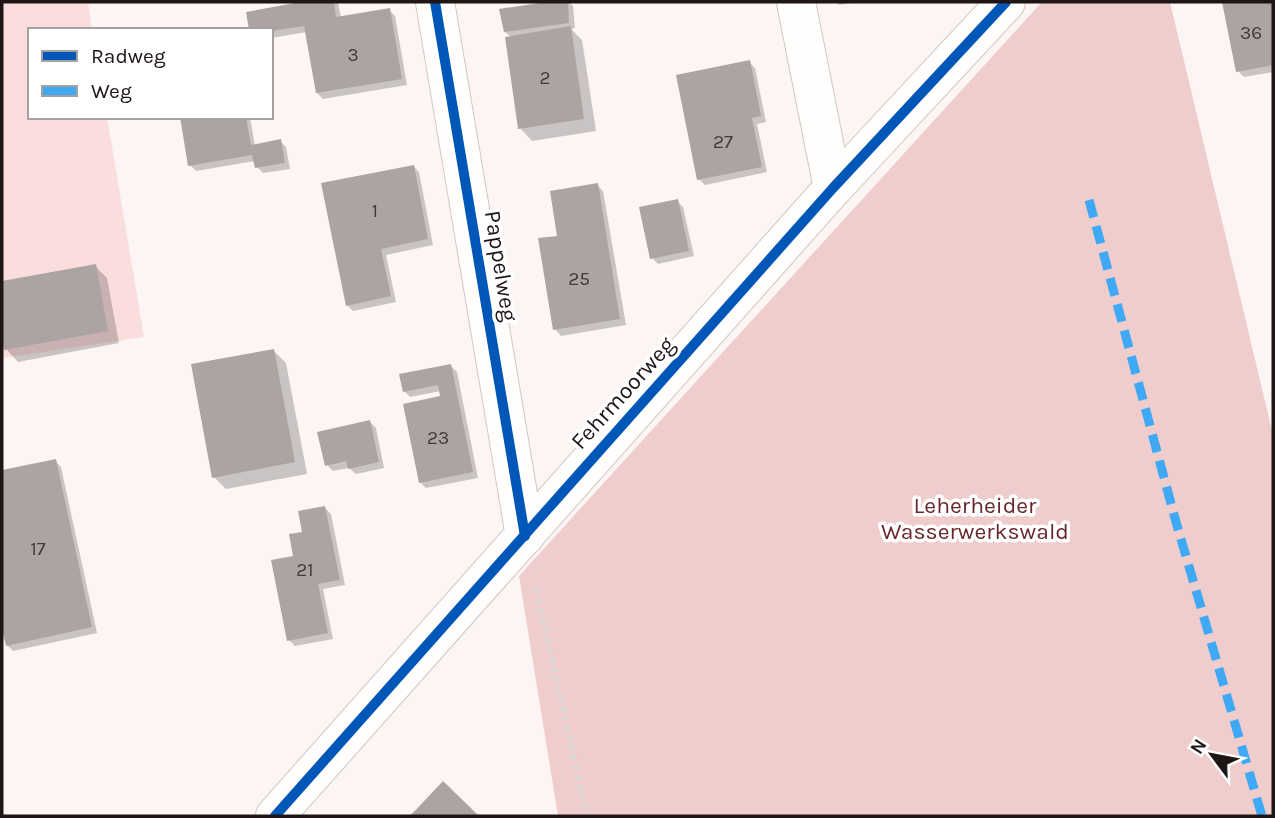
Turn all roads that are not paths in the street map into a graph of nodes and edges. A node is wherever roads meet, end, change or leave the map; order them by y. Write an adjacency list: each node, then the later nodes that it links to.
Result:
1 (435, 2): 5 (street, Pappelweg)
2 (796, 2): 4 (street)
3 (1006, 2): 4 (street, Fehrmoorweg)
4 (833, 188): 5 (street, Fehrmoorweg)
5 (525, 536): 6 (street, Fehrmoorweg)
6 (275, 816)

